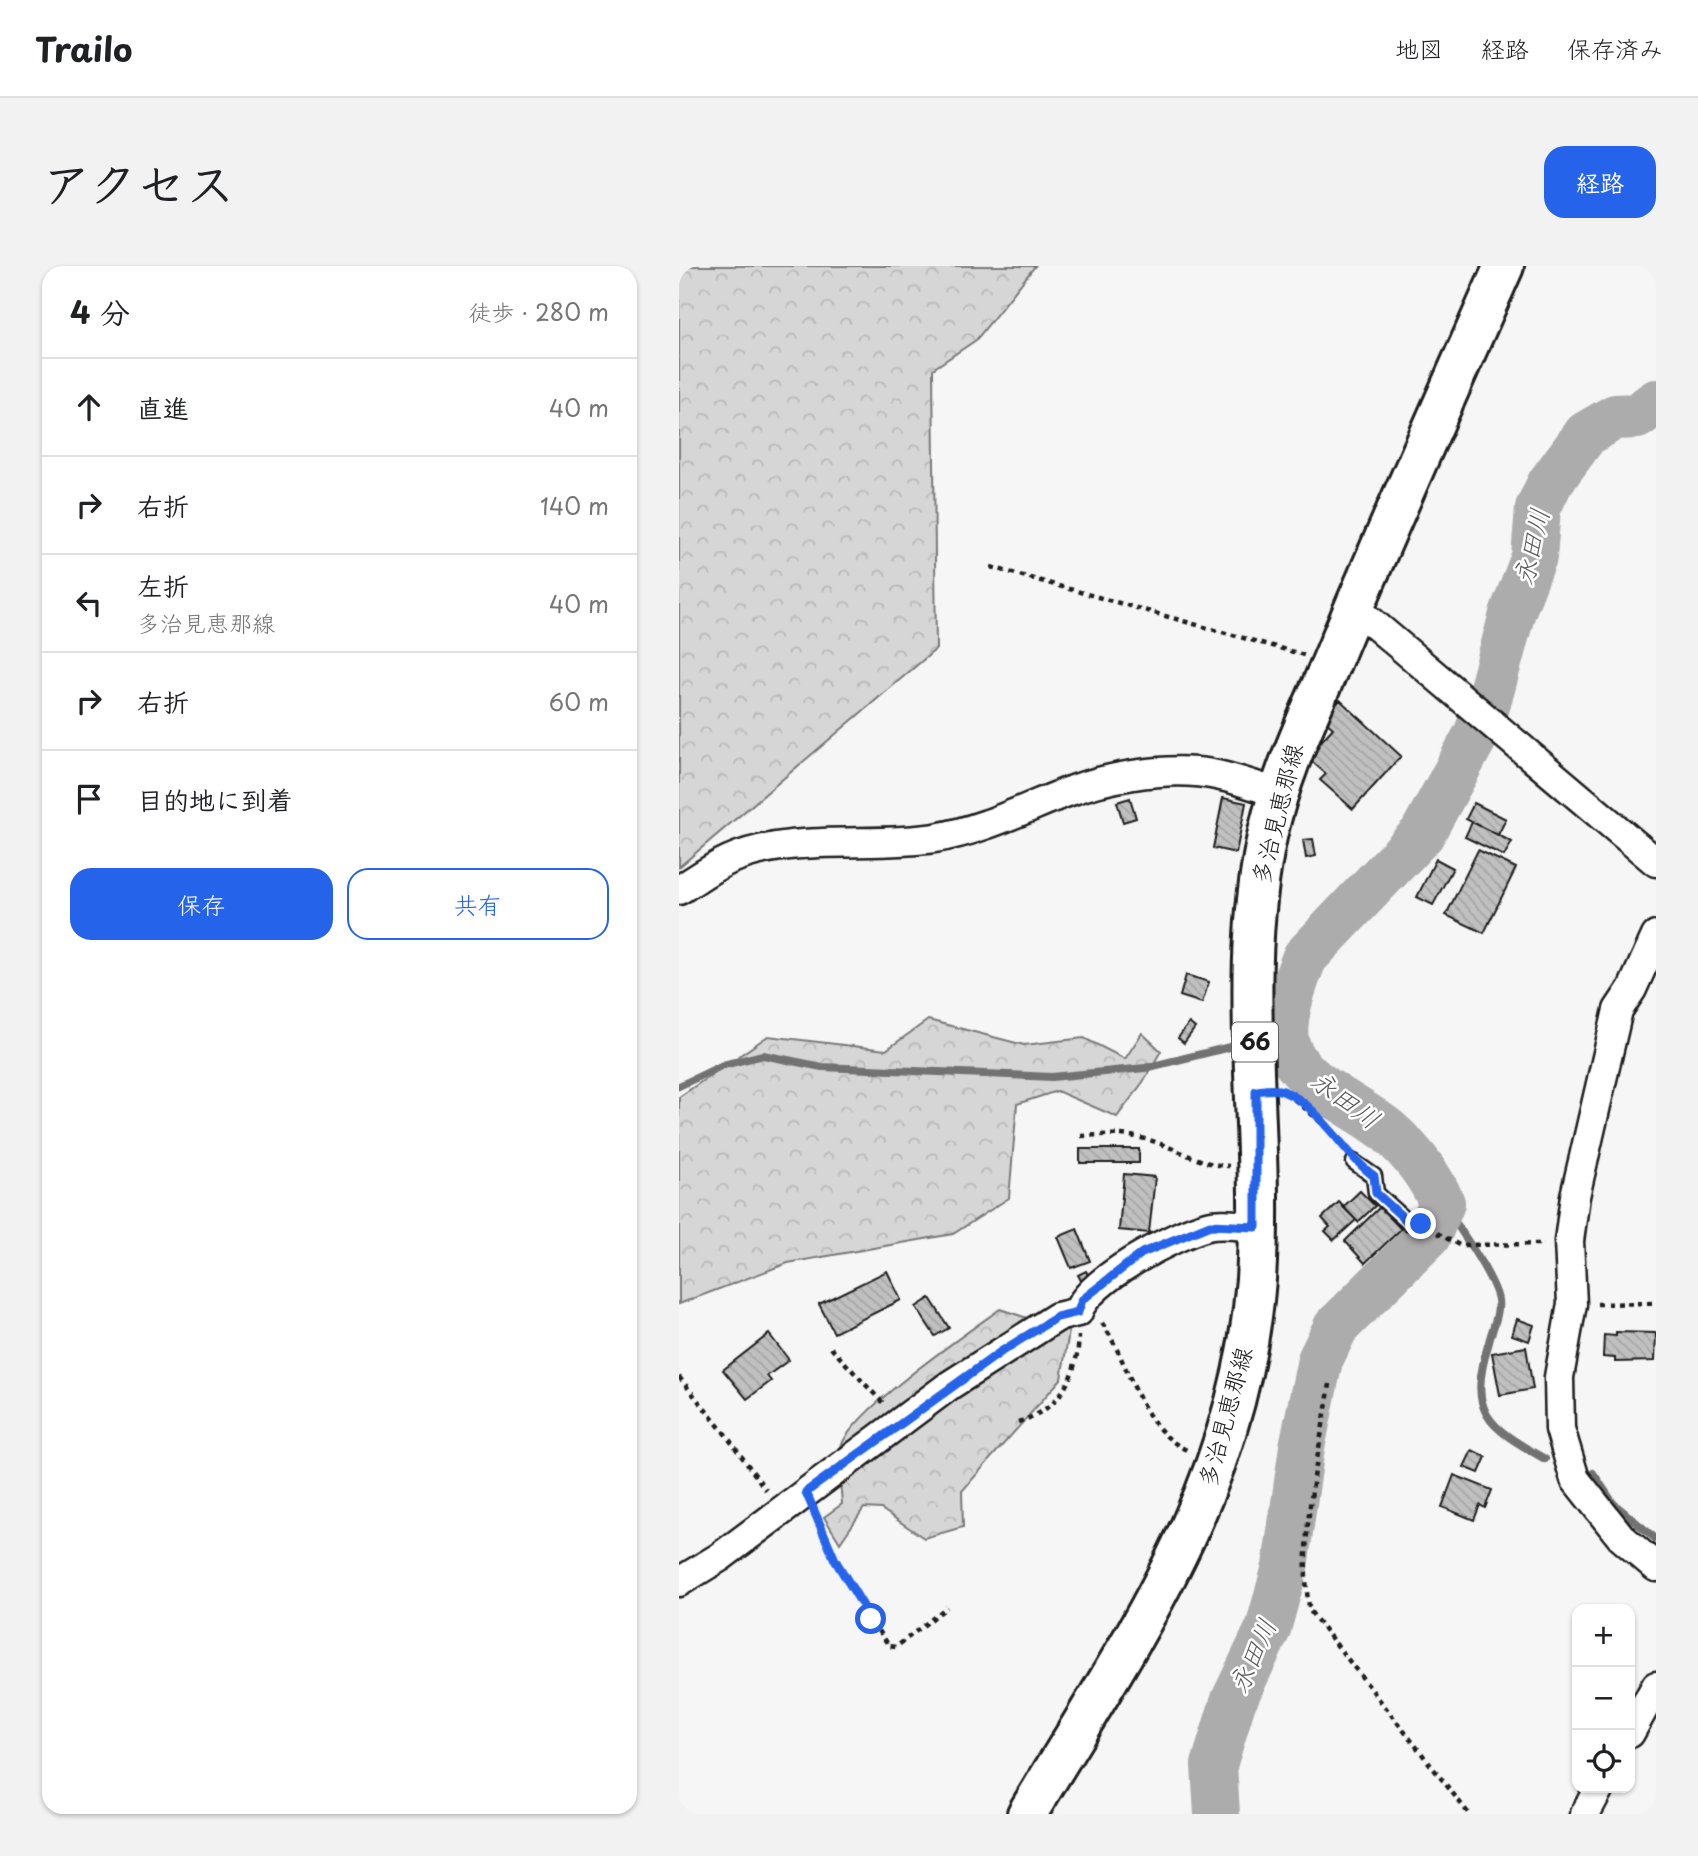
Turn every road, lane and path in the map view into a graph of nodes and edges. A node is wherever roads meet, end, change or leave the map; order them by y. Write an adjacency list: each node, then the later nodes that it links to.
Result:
1 (1504, 266): 3 (main road, 多治見恵那線 / 66)
2 (991, 567): 4 (path)
3 (1354, 607): 4 (main road, 多治見恵那線 / 66); 6 (street)
4 (1331, 663): 5 (main road, 多治見恵那線 / 66)
5 (1278, 793): 7 (street); 9 (main road, 多治見恵那線 / 66)
6 (1656, 862)
7 (679, 890)
8 (1656, 936): 16 (street)
9 (1256, 1091): 11 (path); 12 (main road, 多治見恵那線 / 66)
10 (1081, 1136): 12 (path)
11 (1354, 1162): 13 (lane)
12 (1256, 1168): 14 (main road, 多治見恵那線 / 66)
13 (1421, 1224)
14 (1256, 1227): 19 (street); 25 (main road, 多治見恵那線 / 66)
15 (1444, 1237): 16 (path)
16 (1569, 1245): 18 (street)
17 (1656, 1303): 18 (path)
18 (1572, 1304): 27 (street)
19 (1078, 1312): 23 (street); 24 (path); 25 (path)
20 (831, 1348): 23 (path)
21 (679, 1377): 26 (path)
22 (1330, 1384): 34 (path)
23 (902, 1421): 26 (street)
24 (1018, 1422)
25 (1218, 1464): 33 (main road, 多治見恵那線 / 66)
26 (795, 1500): 28 (street); 29 (path)
27 (1656, 1567)
28 (679, 1582)
29 (947, 1607)
30 (1656, 1686): 31 (street)
31 (1632, 1730)
32 (1596, 1793): 35 (street)
33 (1027, 1814)
34 (1469, 1814)
35 (1585, 1814)

